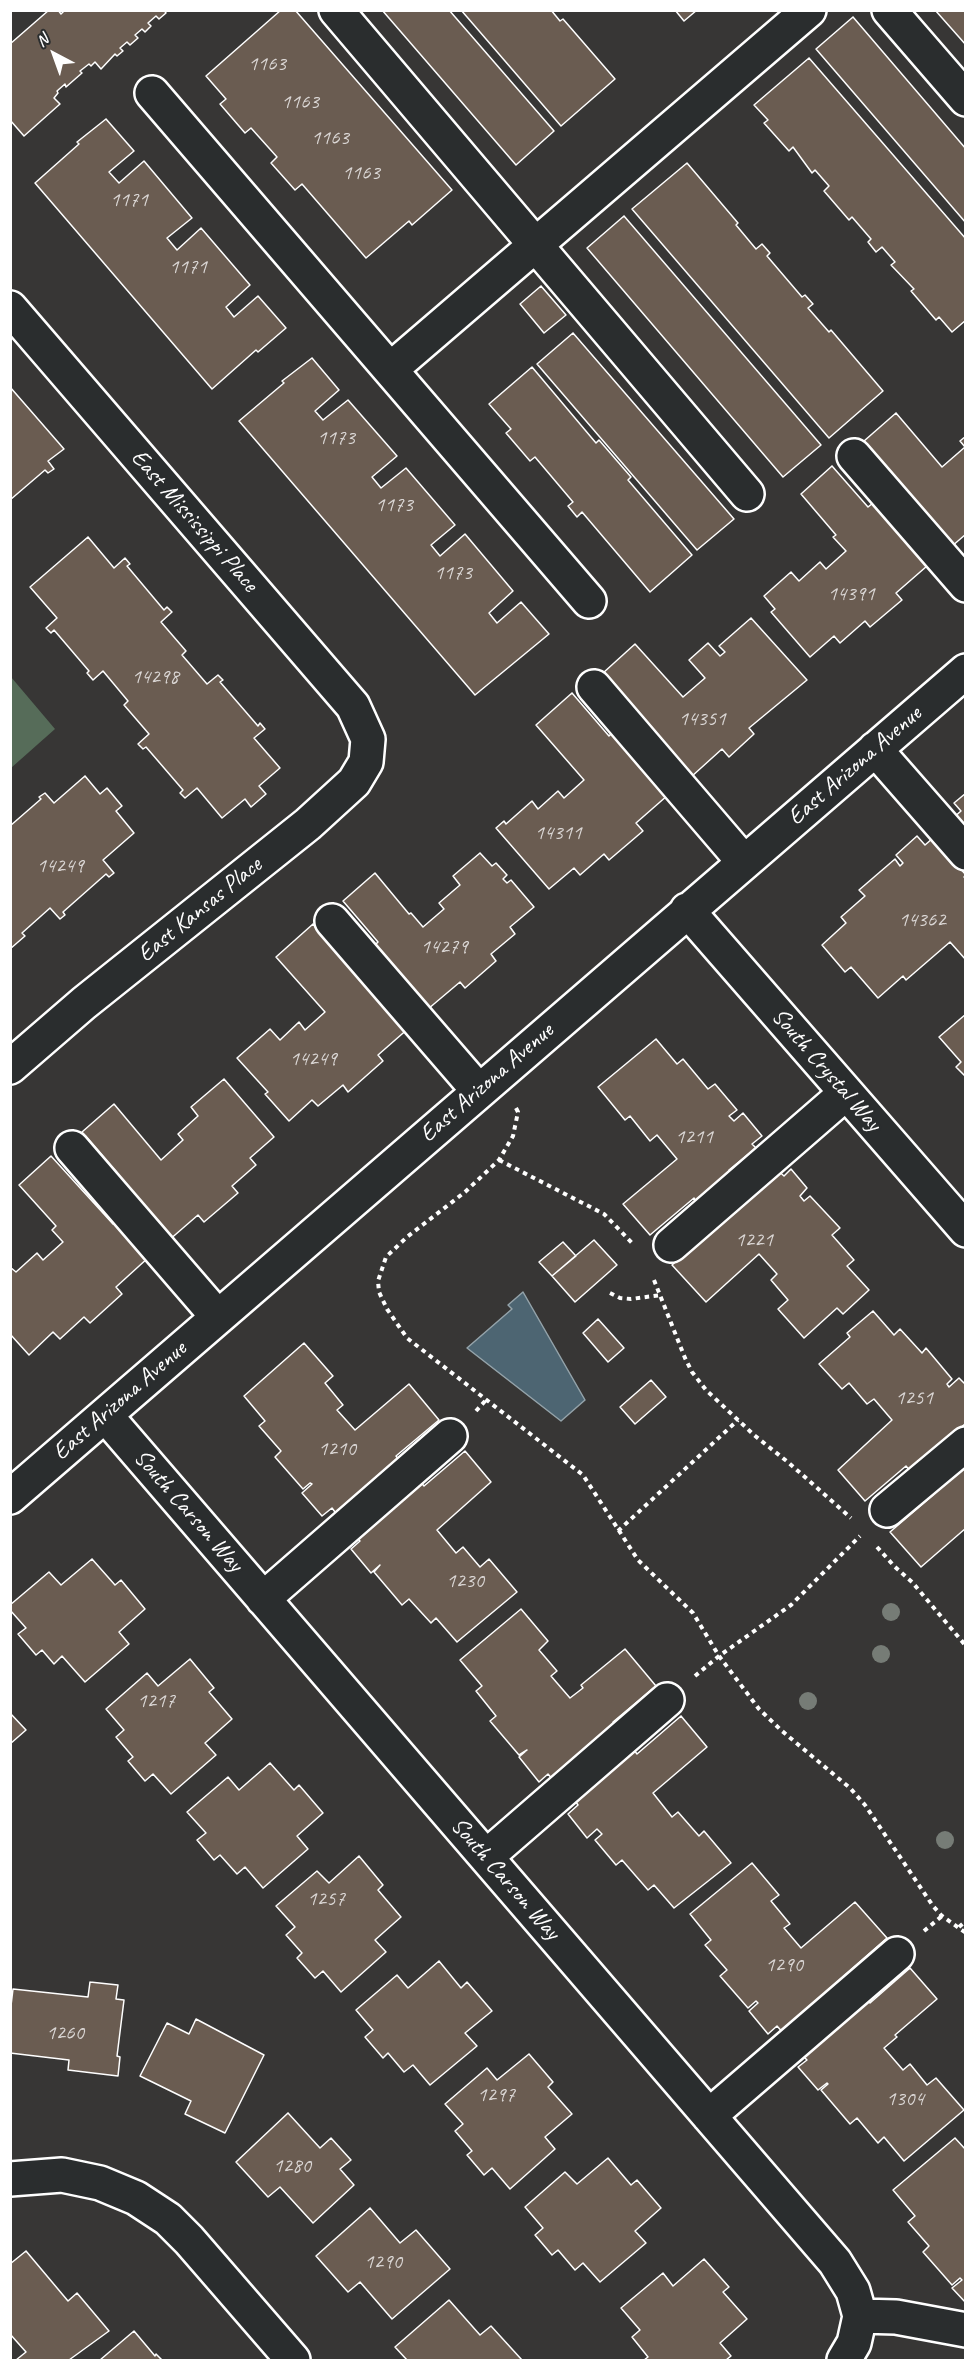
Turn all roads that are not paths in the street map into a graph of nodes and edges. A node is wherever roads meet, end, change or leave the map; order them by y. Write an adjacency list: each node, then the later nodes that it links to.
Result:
1 (336, 10): 6 (street)
2 (809, 10): 6 (street)
3 (890, 10): 5 (street)
4 (153, 93): 8 (street)
5 (966, 99)
6 (536, 245): 8 (street); 10 (street)
7 (10, 308): 15 (street, East Mississippi Place)
8 (391, 369): 12 (street)
9 (854, 456): 11 (street)
10 (747, 494)
11 (966, 585)
12 (590, 602)
13 (966, 671): 16 (street, East Arizona Avenue)
14 (594, 687): 18 (street)
15 (368, 739): 21 (street, East Kansas Place)
16 (875, 749): 17 (street); 18 (street, East Arizona Avenue)
17 (966, 853)
18 (744, 862): 19 (street, East Arizona Avenue)
19 (687, 910): 22 (street, East Arizona Avenue); 23 (street, South Crystal Way)
20 (332, 921): 22 (street)
21 (10, 1067)
22 (478, 1090): 27 (street, East Arizona Avenue)
23 (846, 1093): 25 (street, South Crystal Way); 26 (street)
24 (72, 1148): 27 (street)
25 (965, 1229)
26 (671, 1245)
27 (218, 1316): 28 (street, East Arizona Avenue)
28 (105, 1415): 31 (street, East Arizona Avenue); 33 (street, South Carson Way)
29 (450, 1436): 33 (street)
30 (966, 1444): 32 (street)
31 (10, 1497)
32 (877, 1519)
33 (263, 1599): 35 (street, South Carson Way)
34 (667, 1700): 35 (street)
35 (486, 1857): 37 (street, South Carson Way)
36 (897, 1954): 37 (street)
37 (709, 2116): 39 (street, South Carson Way)
38 (10, 2179): 41 (street)
39 (860, 2316): 40 (street); 42 (street)
40 (966, 2330)
41 (293, 2361)
42 (844, 2361)

